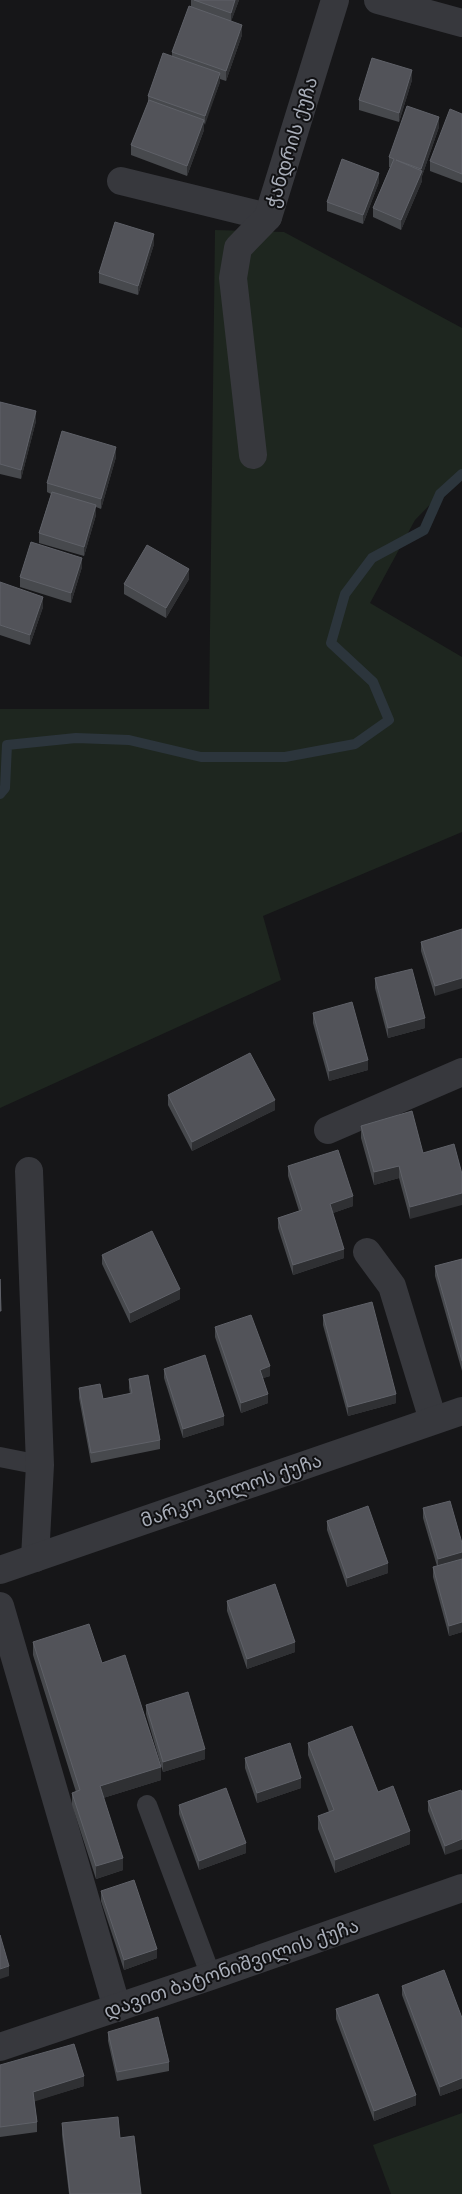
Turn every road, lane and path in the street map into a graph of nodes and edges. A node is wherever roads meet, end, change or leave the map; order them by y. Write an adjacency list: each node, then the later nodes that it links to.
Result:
1 (335, 0): 5 (street, ჭანდრის ქუჩა)
2 (378, 0): 3 (street)
3 (462, 24)
4 (121, 181): 5 (street)
5 (268, 217): 6 (street, ჭანდრის ქუჩა)
6 (253, 455)
7 (462, 1072): 8 (street)
8 (328, 1130)
9 (29, 1171): 14 (street)
10 (367, 1252): 12 (street)
11 (462, 1411): 12 (street, მარკო პოლოს ქუჩა)
12 (433, 1420): 15 (street, მარკო პოლოს ქუჩა)
13 (0, 1457): 14 (lane)
14 (40, 1465): 15 (street)
15 (35, 1558): 16 (street, მარკო პოლოს ქუჩა)
16 (0, 1570)
17 (0, 1606): 21 (street)
18 (146, 1805): 20 (lane)
19 (462, 1888): 20 (street, დავით ბატონიშვილის ქუჩა)
20 (211, 1976): 21 (street, დავით ბატონიშვილის ქუჩა)
21 (117, 2008): 22 (street, დავით ბატონიშვილის ქუჩა)
22 (0, 2047)

